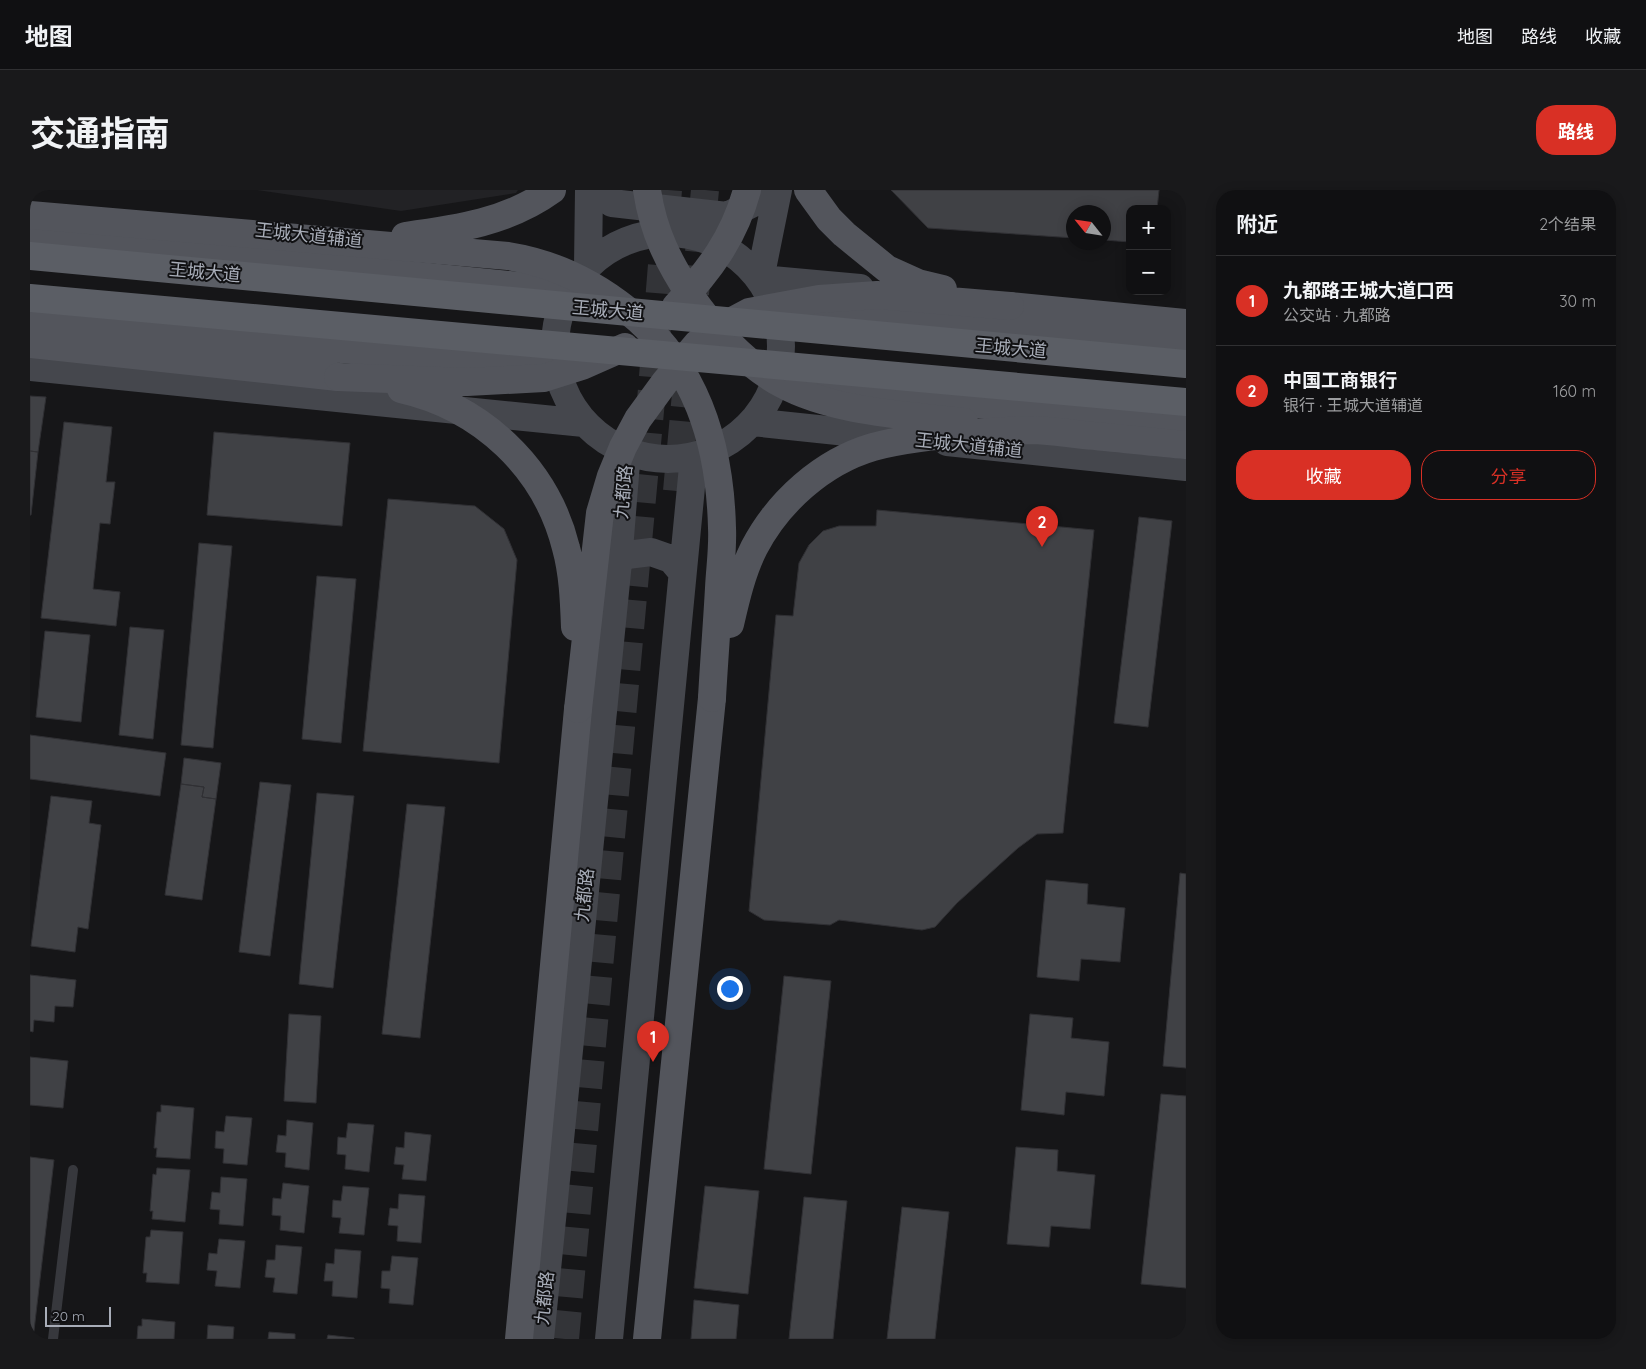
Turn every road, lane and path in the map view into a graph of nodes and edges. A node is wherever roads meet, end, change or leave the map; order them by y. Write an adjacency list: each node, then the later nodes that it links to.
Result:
1 (552, 190): 12 (main road, bridge)
2 (589, 190): 14 (main road)
3 (602, 190): 7 (main road)
4 (647, 190): 35 (main road, bridge)
5 (747, 190): 29 (main road, bridge)
6 (808, 190): 19 (main road, bridge)
7 (778, 191): 16 (main road)
8 (30, 208): 10 (main road, 王城大道辅道)
9 (30, 215): 12 (main road, bridge)
10 (247, 228): 14 (main road, 王城大道辅道); 15 (main road)
11 (30, 237): 15 (main road, 王城大道)
12 (333, 241): 42 (main road, bridge)
13 (30, 256): 26 (highway, 王城大道, bridge)
14 (588, 266): 16 (main road, 九都路); 17 (main road, 九都路)
15 (375, 272): 17 (main road, 王城大道)
16 (760, 279): 20 (main road, 九都路); 21 (main road)
17 (569, 291): 28 (main road, 九都路)
18 (30, 298): 31 (highway, bridge)
19 (1010, 306): 23 (main road); 43 (main road, bridge)
20 (775, 310): 25 (main road, 王城大道); 30 (main road, 九都路)
21 (1186, 318)
22 (30, 320): 28 (main road)
23 (1186, 323)
24 (30, 344): 29 (main road)
25 (1186, 349)
26 (1186, 364)
27 (30, 367): 33 (main road)
28 (557, 368): 33 (main road, 九都路)
29 (338, 377): 43 (main road, bridge)
30 (773, 386): 32 (main road, 九都路); 34 (main road)
31 (1186, 402)
32 (752, 422): 38 (main road, 九都路); 39 (main road, 王城大道辅道)
33 (584, 423): 37 (main road, 九都路)
34 (1186, 423)
35 (1035, 430): 36 (main road, bridge); 42 (main road, bridge)
36 (1186, 445)
37 (627, 451): 38 (main road, 九都路); 40 (main road, 九都路)
38 (694, 456): 41 (main road)
39 (1186, 468)
40 (618, 562): 41 (main road); 47 (main road, 九都路)
41 (682, 572): 48 (main road)
42 (712, 698): 49 (main road)
43 (578, 709): 46 (main road)
44 (73, 1170): 45 (lane)
45 (53, 1339)
46 (519, 1339)
47 (540, 1339)
48 (609, 1339)
49 (647, 1339)

